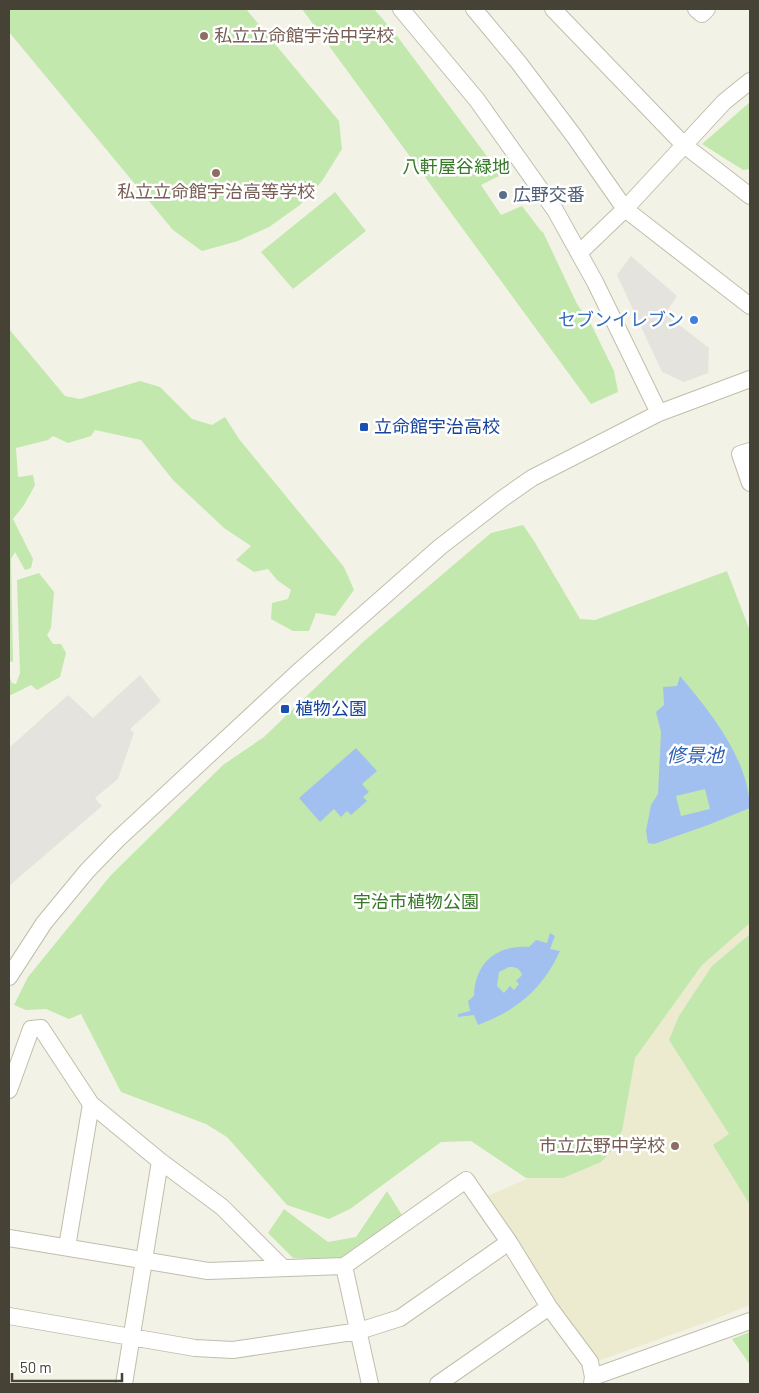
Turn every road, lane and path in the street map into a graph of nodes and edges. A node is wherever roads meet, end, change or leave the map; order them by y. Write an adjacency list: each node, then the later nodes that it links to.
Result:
1 (401, 9): 10 (street)
2 (474, 9): 9 (street)
3 (553, 9): 7 (street)
4 (696, 9): 5 (street)
5 (707, 9)
6 (750, 81): 7 (street)
7 (684, 145): 8 (street); 9 (street)
8 (750, 196)
9 (625, 209): 10 (street); 11 (street)
10 (579, 253): 13 (street)
11 (750, 306)
12 (750, 379): 13 (street)
13 (659, 413): 16 (street)
14 (750, 451): 15 (street)
15 (750, 483)
16 (9, 977)
17 (9, 1090): 18 (street)
18 (91, 1104): 19 (street); 22 (street)
19 (160, 1160): 23 (street); 25 (street)
20 (9, 1238): 22 (street)
21 (509, 1242): 24 (street); 26 (street); 29 (street)
22 (67, 1247): 23 (street)
23 (144, 1260): 25 (street); 30 (street)
24 (344, 1266): 25 (street); 29 (street)
25 (283, 1268)
26 (549, 1307): 31 (street); 34 (street)
27 (9, 1316): 30 (street)
28 (750, 1321): 31 (street)
29 (359, 1330): 30 (street); 33 (street)
30 (132, 1337): 32 (street)
31 (588, 1382)
32 (124, 1384)
33 (370, 1384)
34 (438, 1384)

